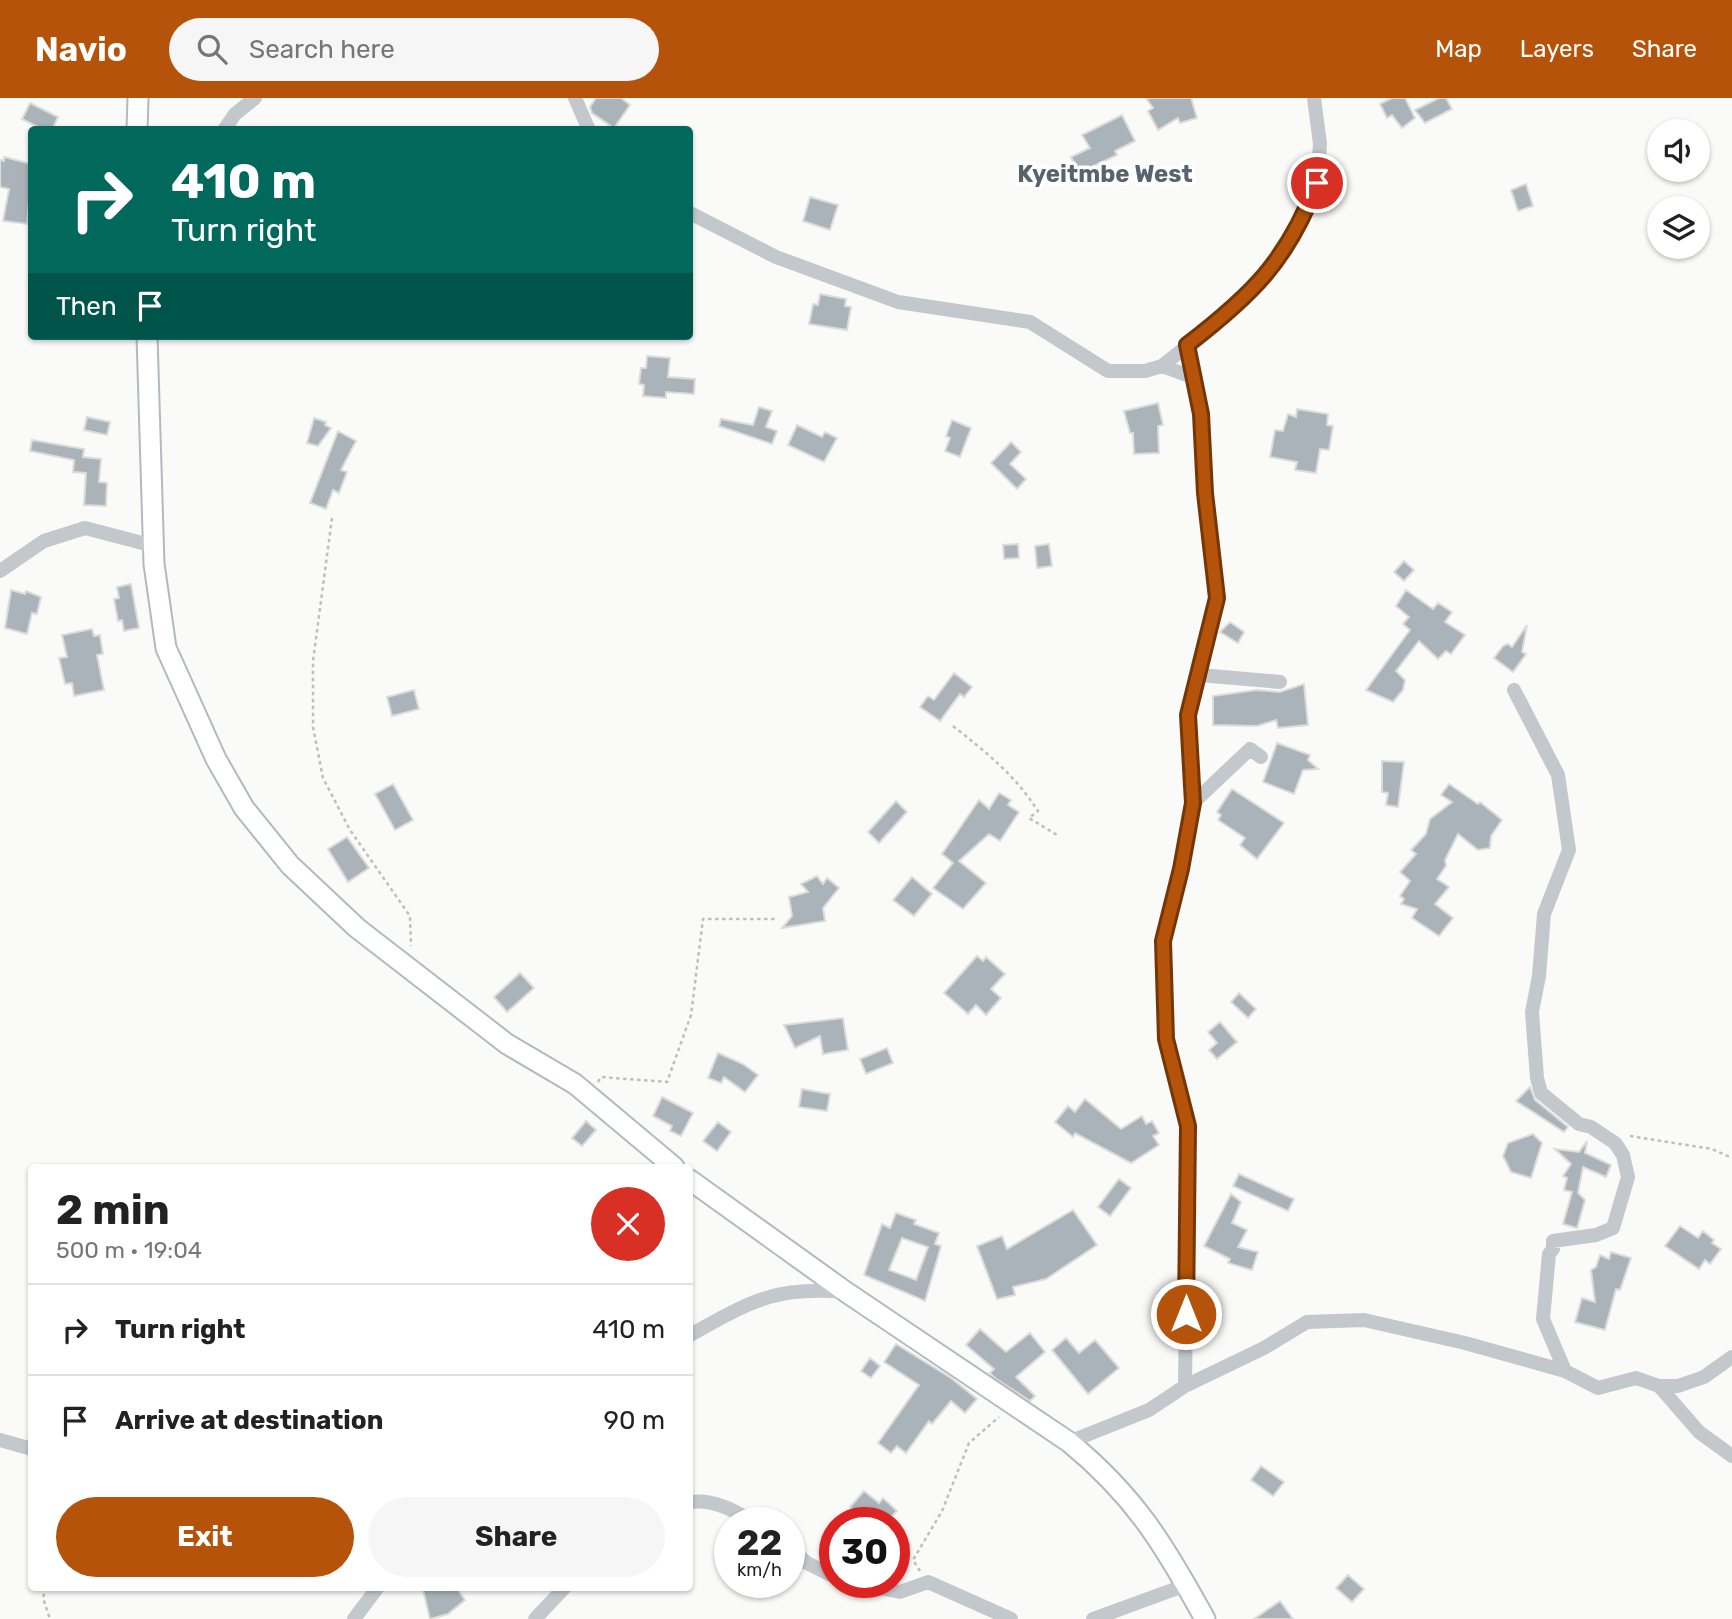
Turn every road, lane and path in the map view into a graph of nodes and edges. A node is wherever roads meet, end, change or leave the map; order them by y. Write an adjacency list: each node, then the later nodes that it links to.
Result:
1 (138, 98): 5 (street)
2 (255, 98): 6 (street)
3 (575, 98): 7 (street)
4 (1314, 98): 10 (street)
5 (137, 126)
6 (228, 126)
7 (587, 126)
8 (693, 216): 11 (street)
9 (147, 340): 14 (street)
10 (1187, 345): 11 (street); 12 (street)
11 (1162, 366): 12 (street)
12 (1195, 377): 16 (street)
13 (332, 518): 24 (path)
14 (154, 546): 15 (street); 24 (street)
15 (0, 571)
16 (1200, 675): 17 (street); 21 (street)
17 (1280, 682)
18 (1514, 690): 26 (street)
19 (953, 726): 22 (path)
20 (1261, 757): 21 (street)
21 (1193, 803): 34 (street)
22 (1057, 835)
23 (777, 919): 25 (path)
24 (412, 970): 25 (street)
25 (589, 1097): 28 (street)
26 (1609, 1139): 27 (path); 33 (street)
27 (1732, 1158)
28 (670, 1164)
29 (693, 1182): 30 (street)
30 (846, 1292): 31 (street); 36 (street)
31 (693, 1333)
32 (1732, 1357): 35 (street)
33 (1565, 1371): 34 (street); 35 (street)
34 (1185, 1386): 38 (street)
35 (1659, 1386): 40 (street)
36 (1013, 1405): 38 (street); 43 (path)
37 (0, 1440): 39 (street)
38 (1069, 1442): 44 (street)
39 (28, 1448)
40 (1732, 1456)
41 (693, 1502): 42 (street)
42 (724, 1507)
43 (928, 1582): 45 (street); 52 (street)
44 (1186, 1585): 53 (street); 54 (street)
45 (910, 1588)
46 (45, 1591): 49 (path)
47 (375, 1591): 50 (street)
48 (561, 1591): 51 (street)
49 (50, 1619)
50 (354, 1619)
51 (535, 1619)
52 (1011, 1619)
53 (1093, 1619)
54 (1205, 1619)

